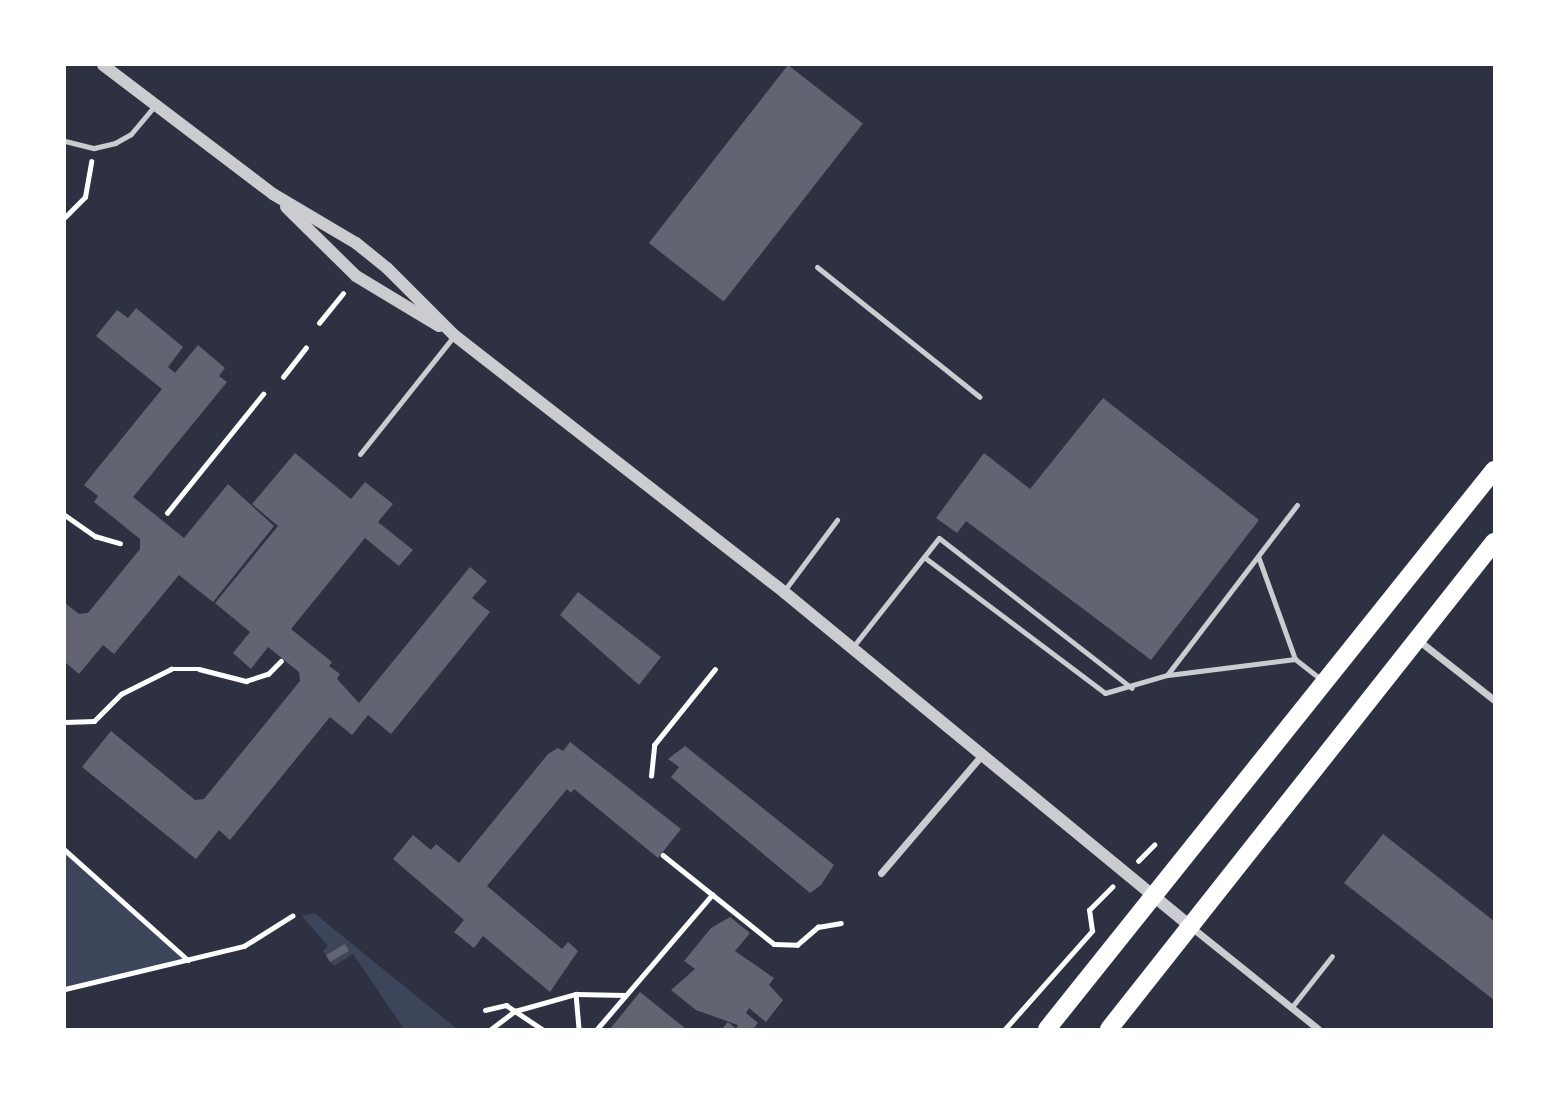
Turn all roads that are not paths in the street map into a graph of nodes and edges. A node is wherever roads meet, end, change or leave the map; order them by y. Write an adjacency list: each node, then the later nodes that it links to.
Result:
1 (103, 65): 2 (street)
2 (155, 105): 3 (lane); 4 (street)
3 (65, 141)
4 (273, 194): 6 (street); 6 (street)
5 (817, 267): 7 (lane)
6 (454, 335): 8 (lane); 15 (street)
7 (980, 397)
8 (360, 454)
9 (1494, 470): 20 (main road)
10 (1297, 505): 14 (lane)
11 (836, 520): 15 (lane)
12 (1494, 542): 16 (main road)
13 (924, 556): 17 (lane); 21 (lane); 21 (lane)
14 (1258, 556): 18 (lane); 19 (lane)
15 (783, 592): 17 (street)
16 (1417, 640): 22 (street); 26 (main road)
17 (852, 648): 23 (street)
18 (1295, 659): 19 (lane); 20 (lane)
19 (1167, 675): 21 (lane)
20 (1325, 684): 25 (main road)
21 (1132, 688)
22 (1494, 700)
23 (979, 757): 24 (street); 25 (street)
24 (881, 873)
25 (1155, 898): 26 (street); 29 (main road)
26 (1190, 926): 28 (street); 30 (main road)
27 (1332, 956): 28 (lane)
28 (1291, 1008): 31 (street)
29 (1047, 1029)
30 (1109, 1029)
31 (1318, 1029)

